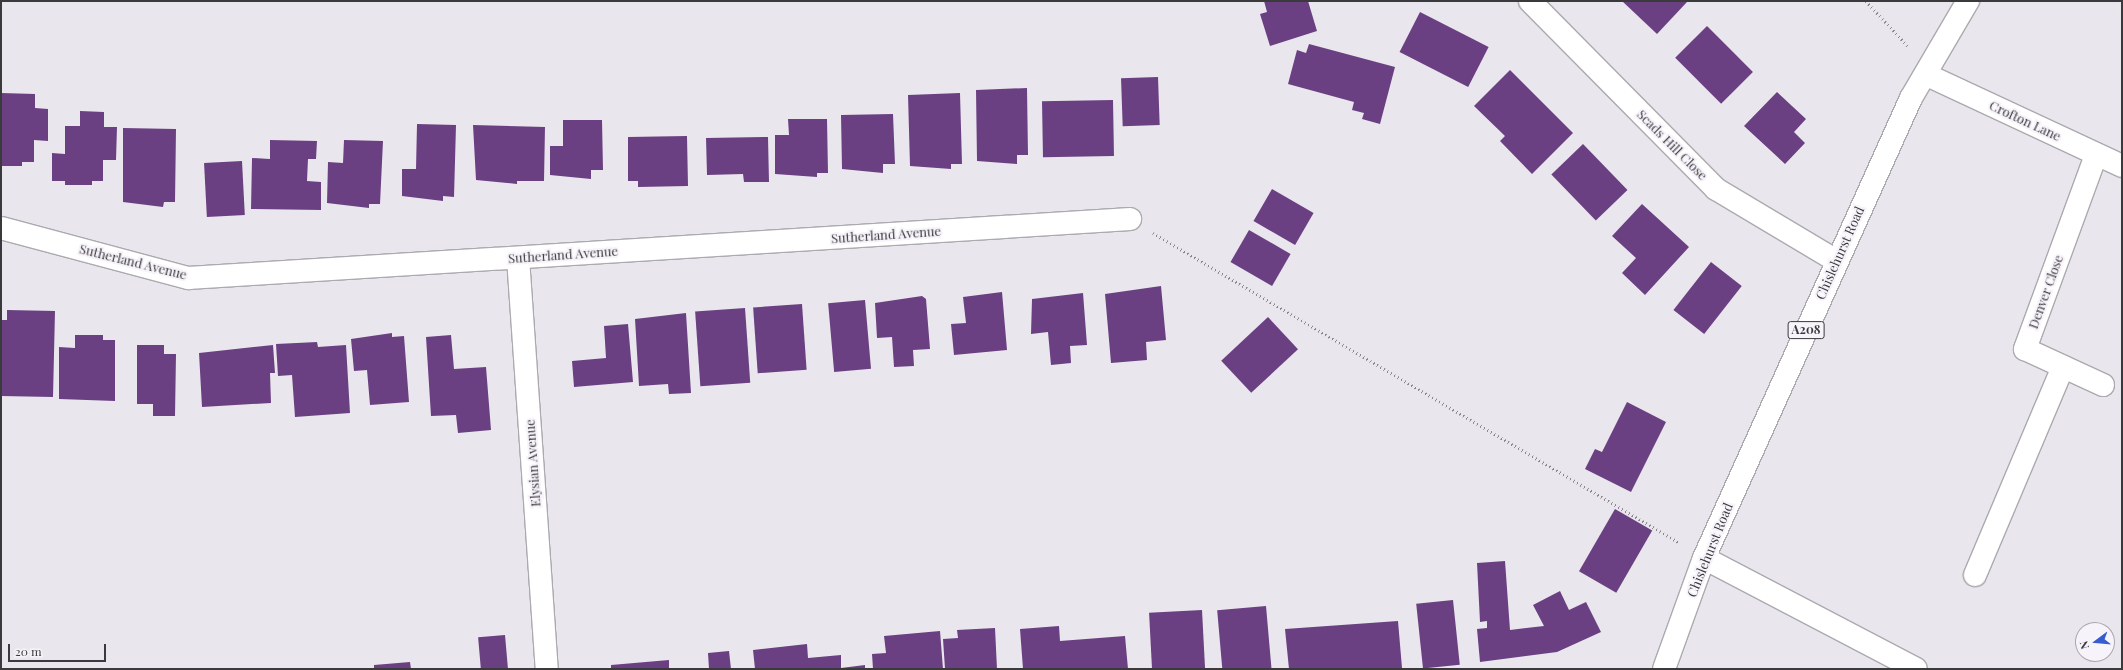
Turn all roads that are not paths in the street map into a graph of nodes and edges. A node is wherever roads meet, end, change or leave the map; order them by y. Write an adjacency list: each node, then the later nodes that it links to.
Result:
1 (1530, 1): 9 (street, Scads Hill Close)
2 (1968, 1): 3 (street, Chislehurst Road / A208)
3 (1928, 75): 4 (street, Crofton Lane); 9 (street, Chislehurst Road / A208)
4 (2096, 155): 5 (street, Crofton Lane); 10 (street, Denver Close)
5 (2122, 166)
6 (1130, 219): 8 (street, Sutherland Avenue)
7 (1, 228): 8 (street, Sutherland Avenue)
8 (518, 258): 14 (street, Elysian Avenue)
9 (1836, 261): 12 (street, Chislehurst Road / A208)
10 (2063, 367): 11 (street, Denver Close); 13 (street)
11 (2103, 385)
12 (1704, 558): 15 (street, Chislehurst Road / A208); 16 (street)
13 (1975, 575)
14 (547, 669)
15 (1664, 669)
16 (1916, 669)

